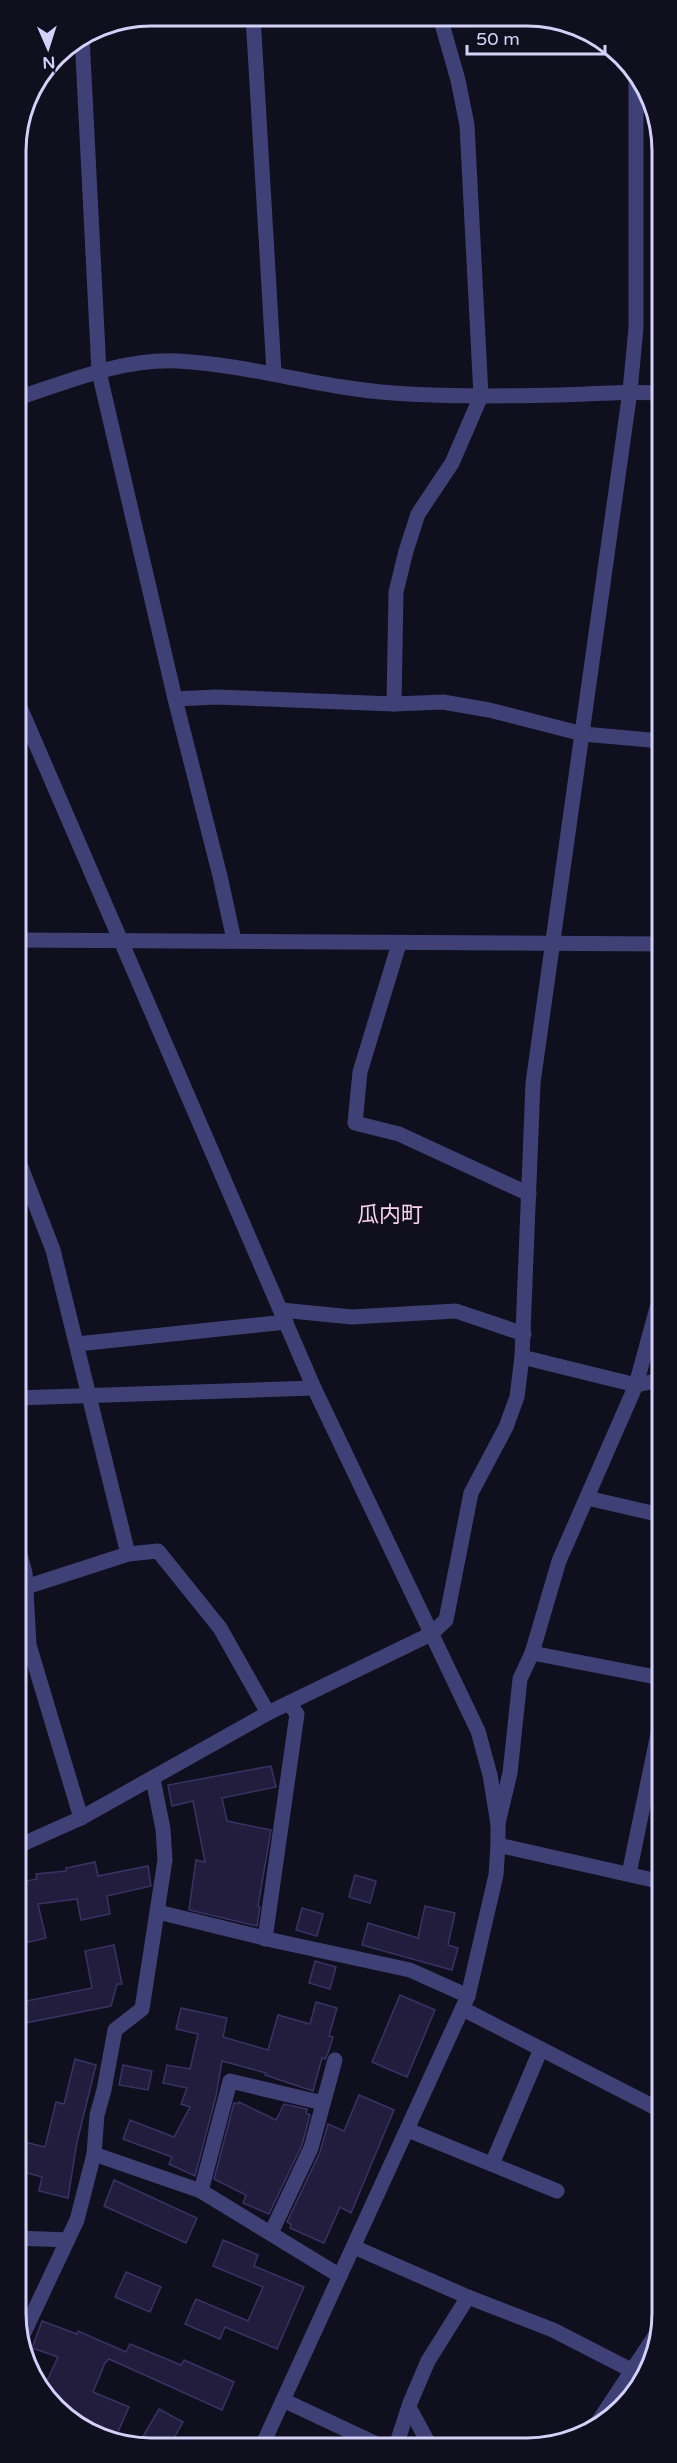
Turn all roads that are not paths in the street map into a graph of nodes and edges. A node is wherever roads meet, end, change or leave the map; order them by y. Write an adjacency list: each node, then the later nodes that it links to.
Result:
1 (254, 26): 6 (street)
2 (443, 26): 10 (street)
3 (83, 46): 5 (street)
4 (636, 90): 7 (street)
5 (99, 372): 6 (street); 9 (street); 11 (street)
6 (274, 372): 10 (street)
7 (630, 391): 8 (street); 10 (street); 14 (street)
8 (652, 392)
9 (26, 395)
10 (481, 396): 12 (street)
11 (175, 699): 12 (street); 17 (street)
12 (394, 704): 14 (street)
13 (26, 723): 18 (street)
14 (583, 734): 15 (street); 20 (street)
15 (652, 740)
16 (26, 940): 18 (street)
17 (234, 940): 18 (street); 19 (street)
18 (120, 941): 24 (street)
19 (399, 944): 20 (street); 23 (street)
20 (554, 944): 21 (street); 23 (street)
21 (652, 944)
22 (26, 1180): 27 (street)
23 (529, 1194): 26 (street)
24 (283, 1316): 26 (street); 27 (street); 31 (street)
25 (651, 1328): 30 (street)
26 (524, 1334): 28 (street)
27 (77, 1344): 32 (street)
28 (522, 1357): 30 (street); 38 (street)
29 (651, 1382): 30 (street)
30 (636, 1385): 34 (street)
31 (314, 1388): 32 (street); 38 (street)
32 (90, 1395): 33 (street); 36 (street)
33 (26, 1398)
34 (587, 1498): 35 (street); 39 (street)
35 (651, 1513)
36 (128, 1554): 37 (street); 42 (street)
37 (26, 1587): 45 (street)
38 (431, 1634): 41 (street); 46 (street)
39 (532, 1653): 40 (street); 46 (street)
40 (651, 1676)
41 (289, 1703): 42 (street); 52 (street)
42 (268, 1713): 44 (street)
43 (651, 1769): 49 (street)
44 (153, 1779): 45 (street); 51 (street)
45 (81, 1818): 47 (street)
46 (498, 1824): 48 (street)
47 (26, 1843)
48 (498, 1845): 49 (street); 53 (street)
49 (629, 1874): 50 (street)
50 (651, 1879)
51 (158, 1912): 52 (street); 59 (street)
52 (265, 1939): 53 (street)
53 (465, 2003): 54 (street); 58 (street)
54 (541, 2049): 57 (street); 60 (street)
55 (335, 2060): 56 (street)
56 (323, 2103): 61 (street); 63 (street)
57 (651, 2105)
58 (408, 2130): 60 (street); 66 (street)
59 (94, 2154): 61 (street); 65 (street)
60 (492, 2164): 62 (street)
61 (201, 2191): 63 (street)
62 (557, 2191)
63 (271, 2234): 67 (street)
64 (26, 2238): 65 (street)
65 (68, 2240): 69 (street)
66 (354, 2247): 67 (street); 68 (street)
67 (340, 2276): 72 (street)
68 (468, 2297): 71 (street); 73 (street)
69 (27, 2327)
70 (646, 2349): 71 (street)
71 (631, 2370): 74 (street)
72 (283, 2400): 75 (street); 76 (street)
73 (409, 2408): 77 (street); 78 (street)
74 (606, 2409)
75 (266, 2438)
76 (364, 2438)
77 (399, 2438)
78 (426, 2438)

